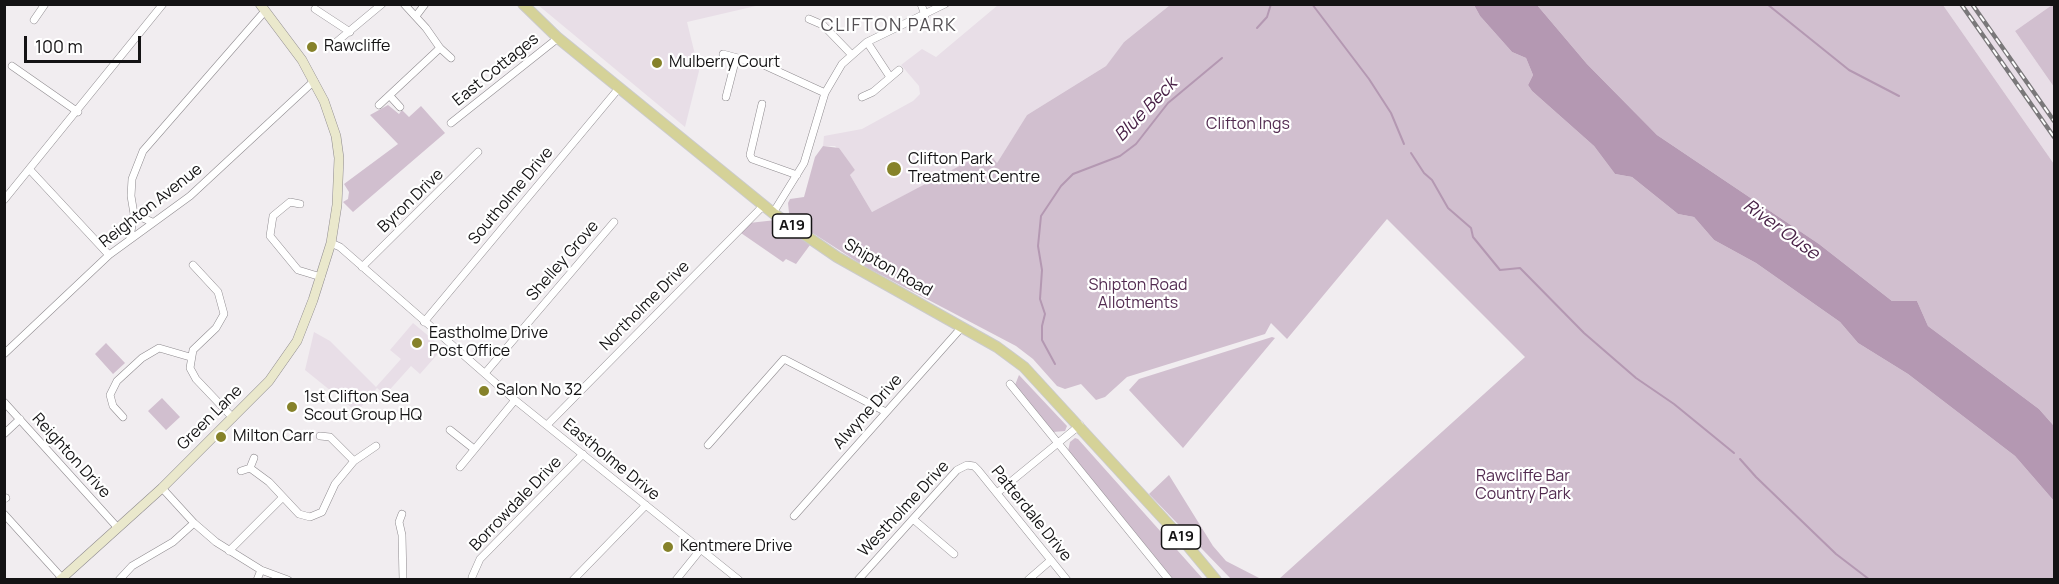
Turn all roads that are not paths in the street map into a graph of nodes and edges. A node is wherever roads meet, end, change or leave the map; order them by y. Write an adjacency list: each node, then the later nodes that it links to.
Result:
1 (45, 4): 14 (street)
2 (163, 4): 36 (street)
3 (381, 4): 15 (street)
4 (404, 4): 12 (street)
5 (425, 4): 12 (street)
6 (524, 4): 16 (main road, Shipton Road / A19)
7 (921, 4): 11 (street)
8 (945, 4): 11 (street)
9 (263, 8): 27 (street, Green Lane); 45 (street)
10 (315, 9): 15 (street)
11 (925, 15): 17 (street)
12 (416, 16): 19 (street)
13 (809, 19): 21 (street)
14 (34, 20)
15 (350, 32): 18 (street)
16 (558, 38): 28 (main road, Shipton Road / A19); 37 (street, East Cottages)
17 (867, 42): 21 (street); 26 (street)
18 (334, 44)
19 (440, 48): 22 (street); 30 (street)
20 (723, 54): 23 (street)
21 (851, 54): 29 (street)
22 (452, 58)
23 (736, 58): 29 (street); 31 (street)
24 (12, 66): 36 (street)
25 (899, 70): 26 (street)
26 (890, 77): 32 (street)
27 (314, 81): 46 (street, Reighton Avenue); 49 (street, Green Lane)
28 (619, 88): 43 (main road, Shipton Road / A19); 54 (street, Southolme Drive)
29 (825, 93): 40 (street)
30 (390, 96): 34 (street); 35 (street)
31 (726, 97)
32 (862, 97)
33 (762, 104): 40 (street)
34 (379, 105)
35 (400, 107)
36 (78, 112): 39 (street)
37 (451, 123)
38 (478, 152): 51 (street, Byron Drive)
39 (31, 171): 41 (street); 50 (street)
40 (797, 176): 44 (street)
41 (4, 200)
42 (300, 204): 53 (street)
43 (763, 206): 44 (main road, Shipton Road / A19); 66 (street, Northolme Drive)
44 (773, 213): 55 (main road, Shipton Road / A19)
45 (134, 214): 46 (street); 48 (street)
46 (152, 222): 48 (street, Reighton Avenue)
47 (614, 222): 58 (street, Shelley Grove)
48 (130, 237): 50 (street, Reighton Avenue)
49 (331, 243): 51 (street, Eastholme Drive); 53 (street, Green Lane)
50 (109, 255): 56 (street, Reighton Avenue)
51 (362, 267): 54 (street, Eastholme Drive)
52 (193, 270): 57 (street)
53 (321, 277): 64 (street, Green Lane)
54 (424, 322): 58 (street, Eastholme Drive)
55 (962, 327): 62 (street, Alwyne Drive); 67 (main road, Shipton Road / A19)
56 (4, 354)
57 (190, 357): 63 (street); 64 (street)
58 (486, 372): 60 (street, Eastholme Drive)
59 (1010, 384): 72 (street)
60 (515, 400): 66 (street, Eastholme Drive); 74 (street)
61 (4, 402): 65 (street, Reighton Drive)
62 (886, 412): 71 (street); 88 (street, Alwyne Drive)
63 (123, 417)
64 (233, 418): 82 (street, Green Lane)
65 (20, 419): 69 (street); 91 (street, Reighton Drive)
66 (547, 425): 75 (street, Eastholme Drive)
67 (1080, 425): 72 (street); 110 (main road, Shipton Road / A19)
68 (450, 430): 74 (street)
69 (4, 434)
70 (320, 436): 77 (street)
71 (708, 444)
72 (1058, 445): 83 (street); 109 (street)
73 (376, 446): 77 (street)
74 (474, 448): 78 (street)
75 (583, 454): 85 (street, Eastholme Drive); 97 (street, Borrowdale Drive)
76 (254, 458): 80 (street)
77 (354, 461): 84 (street)
78 (460, 466)
79 (974, 466): 83 (street, Patterdale Drive); 89 (street, Westholme Drive)
80 (250, 468): 81 (street); 84 (street)
81 (241, 471)
82 (162, 488): 90 (street); 91 (street, Green Lane)
83 (997, 493): 95 (street, Patterdale Drive)
84 (282, 498): 93 (street)
85 (646, 506): 92 (street, Eastholme Drive); 103 (street)
86 (4, 514): 98 (street)
87 (402, 514): 102 (street)
88 (794, 516)
89 (913, 519): 94 (street); 106 (street, Westholme Drive)
90 (194, 523): 93 (street); 99 (street)
91 (117, 527): 98 (street, Green Lane)
92 (701, 549): 104 (street); 105 (street, Eastholme Drive)
93 (229, 551): 96 (street)
94 (954, 554)
95 (1052, 560): 107 (street); 108 (street, Patterdale Drive)
96 (261, 570): 100 (street); 101 (street)
97 (472, 577)
98 (61, 578)
99 (119, 579)
100 (257, 579)
101 (288, 579)
102 (403, 579)
103 (573, 579)
104 (676, 579)
105 (739, 579)
106 (861, 579)
107 (1028, 579)
108 (1067, 579)
109 (1169, 579)
110 (1216, 579)

